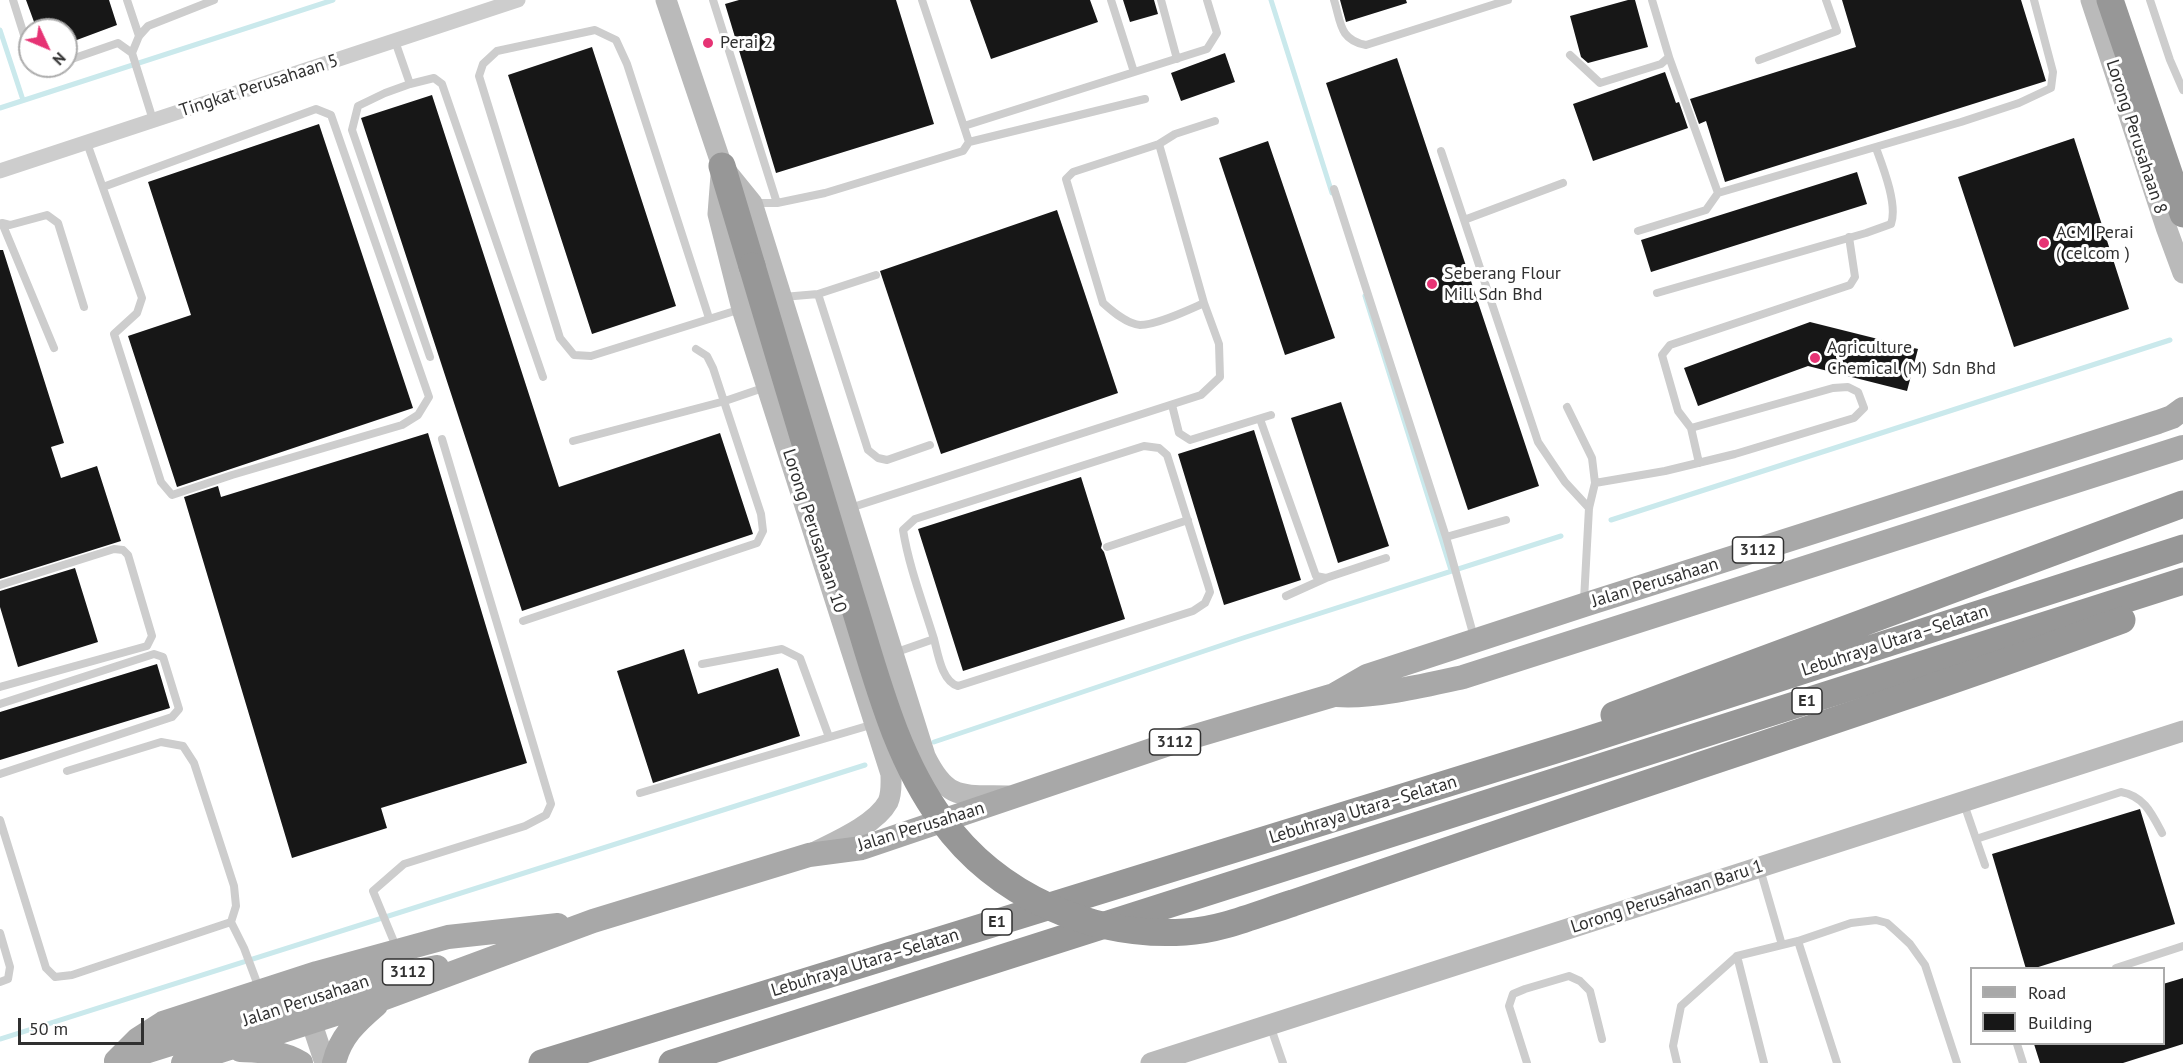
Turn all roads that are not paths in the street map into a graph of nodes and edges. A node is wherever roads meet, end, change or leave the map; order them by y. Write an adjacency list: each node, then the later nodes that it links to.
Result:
1 (13, 0): 19 (lane)
2 (127, 0): 20 (lane)
3 (214, 0): 20 (lane)
4 (518, 0): 21 (street, Tingkat Perusahaan 5)
5 (666, 0): 40 (street, Lorong Perusahaan 10)
6 (713, 0): 46 (lane)
7 (922, 0): 34 (lane)
8 (1111, 0): 28 (lane)
9 (1161, 0): 26 (lane)
10 (1207, 0): 26 (lane)
11 (1334, 0): 12 (lane)
12 (1508, 0)
13 (1652, 0): 25 (lane)
14 (1826, 0): 27 (lane)
15 (2034, 0): 38 (lane)
16 (2091, 0): 53 (street, Lorong Perusahaan 8)
17 (2110, 0): 48 (highway)
18 (2150, 0): 30 (lane)
19 (19, 18)
20 (139, 36): 23 (lane)
21 (395, 40): 29 (lane); 32 (street, Tingkat Perusahaan 5)
22 (1570, 55): 25 (lane)
23 (133, 56): 24 (lane); 32 (lane)
24 (78, 57)
25 (1670, 57): 45 (lane)
26 (1177, 59): 28 (lane)
27 (1759, 60)
28 (1134, 72): 34 (lane)
29 (410, 84): 64 (lane); 65 (lane)
30 (2183, 90)
31 (1145, 99): 35 (lane)
32 (153, 121): 36 (street, Tingkat Perusahaan 5)
33 (1215, 121): 37 (lane)
34 (964, 126): 35 (lane)
35 (969, 142): 46 (lane)
36 (87, 143): 41 (street, Tingkat Perusahaan 5); 43 (lane)
37 (1159, 144): 58 (lane); 58 (lane)
38 (1876, 148): 45 (lane); 52 (lane)
39 (1441, 152): 49 (lane)
40 (722, 166): 47 (street, Lorong Perusahaan 10); 60 (street, Lorong Perusahaan 10); 90 (highway, bridge)
41 (0, 171)
42 (1563, 183): 49 (lane)
43 (103, 187): 43 (lane)
44 (1334, 189): 85 (lane)
45 (1718, 193): 51 (lane)
46 (777, 202): 47 (lane)
47 (752, 203): 57 (street, Lorong Perusahaan 10)
48 (2183, 214)
49 (1464, 220): 82 (lane)
50 (1, 221): 59 (lane); 62 (lane)
51 (1638, 231)
52 (1849, 237): 55 (lane); 73 (lane)
53 (2183, 273)
54 (876, 275): 56 (lane)
55 (1657, 293)
56 (818, 294): 57 (lane); 76 (lane)
57 (782, 297): 81 (street, Lorong Perusahaan 10)
58 (1204, 303): 68 (lane)
59 (84, 307)
60 (742, 309): 61 (lane); 66 (street, Lorong Perusahaan 10)
61 (709, 318): 61 (lane)
62 (54, 348)
63 (696, 349): 67 (lane)
64 (430, 357)
65 (543, 378)
66 (767, 386): 67 (lane); 104 (street, Lorong Perusahaan 10)
67 (725, 401): 75 (lane); 95 (lane)
68 (1172, 405): 72 (lane); 81 (lane)
69 (1567, 407): 79 (lane)
70 (2183, 409): 93 (main road, Jalan Perusahaan / 3112)
71 (1271, 415): 72 (lane)
72 (1260, 419): 89 (lane)
73 (1691, 428): 78 (lane); 78 (lane)
74 (442, 439): 123 (lane)
75 (573, 441)
76 (930, 445)
77 (2183, 447): 96 (main road, Jalan Perusahaan / 3112)
78 (1699, 463): 79 (lane)
79 (1595, 483): 82 (lane)
80 (2183, 504): 107 (highway)
81 (848, 508): 99 (street, Lorong Perusahaan 10)
82 (1588, 508): 94 (lane)
83 (1188, 520): 86 (lane); 97 (lane); 97 (lane)
84 (1506, 520): 85 (lane)
85 (1446, 537): 98 (lane)
86 (1107, 547)
87 (2183, 548): 107 (highway, Lebuhraya Utara–Selatan / E1)
88 (1386, 558): 89 (lane)
89 (1326, 578): 92 (lane)
90 (2183, 581): 144 (highway, Lebuhraya Utara–Selatan / E1)
91 (0, 585): 101 (lane)
92 (1286, 596)
93 (1610, 598): 94 (main road, Jalan Perusahaan / 3112); 96 (main road)
94 (1584, 605): 98 (main road, Jalan Perusahaan / 3112)
95 (523, 621)
96 (1619, 627): 102 (main road, Jalan Perusahaan / 3112)
97 (934, 639): 99 (lane)
98 (1475, 641): 102 (main road, Jalan Perusahaan / 3112)
99 (892, 654): 111 (street, Lorong Perusahaan 10)
100 (702, 664): 106 (lane)
101 (0, 687)
102 (1334, 695): 111 (main road, Jalan Perusahaan / 3112)
103 (0, 704): 109 (lane)
104 (875, 724): 106 (lane); 116 (street, Lorong Perusahaan 10)
105 (2183, 732): 112 (street, Lorong Perusahaan Baru 1)
106 (829, 737): 110 (lane)
107 (1578, 743): 143 (highway, Lebuhraya Utara–Selatan / E1)
108 (67, 771): 120 (lane)
109 (0, 774)
110 (640, 793)
111 (1017, 796): 116 (main road, Jalan Perusahaan / 3112)
112 (1963, 802): 115 (lane); 118 (street, Lorong Perusahaan Baru 1)
113 (0, 820): 120 (lane)
114 (2163, 833): 115 (lane)
115 (1976, 839): 117 (lane)
116 (809, 855): 119 (main road, Jalan Perusahaan / 3112)
117 (1985, 865)
118 (1759, 868): 124 (lane); 134 (street, Lorong Perusahaan Baru 1)
119 (593, 921): 123 (main road); 126 (main road, Jalan Perusahaan / 3112)
120 (231, 922): 131 (lane)
121 (0, 933): 130 (lane)
122 (1798, 941): 124 (lane); 150 (lane); 151 (lane)
123 (394, 943): 129 (main road)
124 (1782, 945): 127 (lane)
125 (2183, 945): 128 (lane)
126 (508, 954): 132 (main road, Jalan Perusahaan / 3112); 133 (main road, Jalan Perusahaan / 3112)
127 (1737, 956): 148 (lane); 149 (lane)
128 (2122, 967)
129 (317, 973): 131 (main road); 133 (street)
130 (0, 982)
131 (259, 987): 138 (main road)
132 (382, 999): 133 (main road, Jalan Perusahaan / 3112); 142 (main road)
133 (311, 1010): 137 (main road, Jalan Perusahaan / 3112); 138 (main road, Jalan Perusahaan / 3112); 141 (street)
134 (1270, 1025): 145 (street, Lorong Perusahaan Baru 1); 146 (lane)
135 (1602, 1039): 147 (lane)
136 (2017, 1045): 152 (lane)
137 (223, 1050): 139 (main road, Jalan Perusahaan / 3112); 140 (main road)
138 (112, 1062)
139 (183, 1063)
140 (301, 1063)
141 (325, 1063)
142 (334, 1063)
143 (542, 1063)
144 (672, 1063)
145 (1151, 1063)
146 (1283, 1063)
147 (1527, 1063)
148 (1677, 1063)
149 (1764, 1063)
150 (1837, 1063)
151 (1957, 1063)
152 (2023, 1063)

